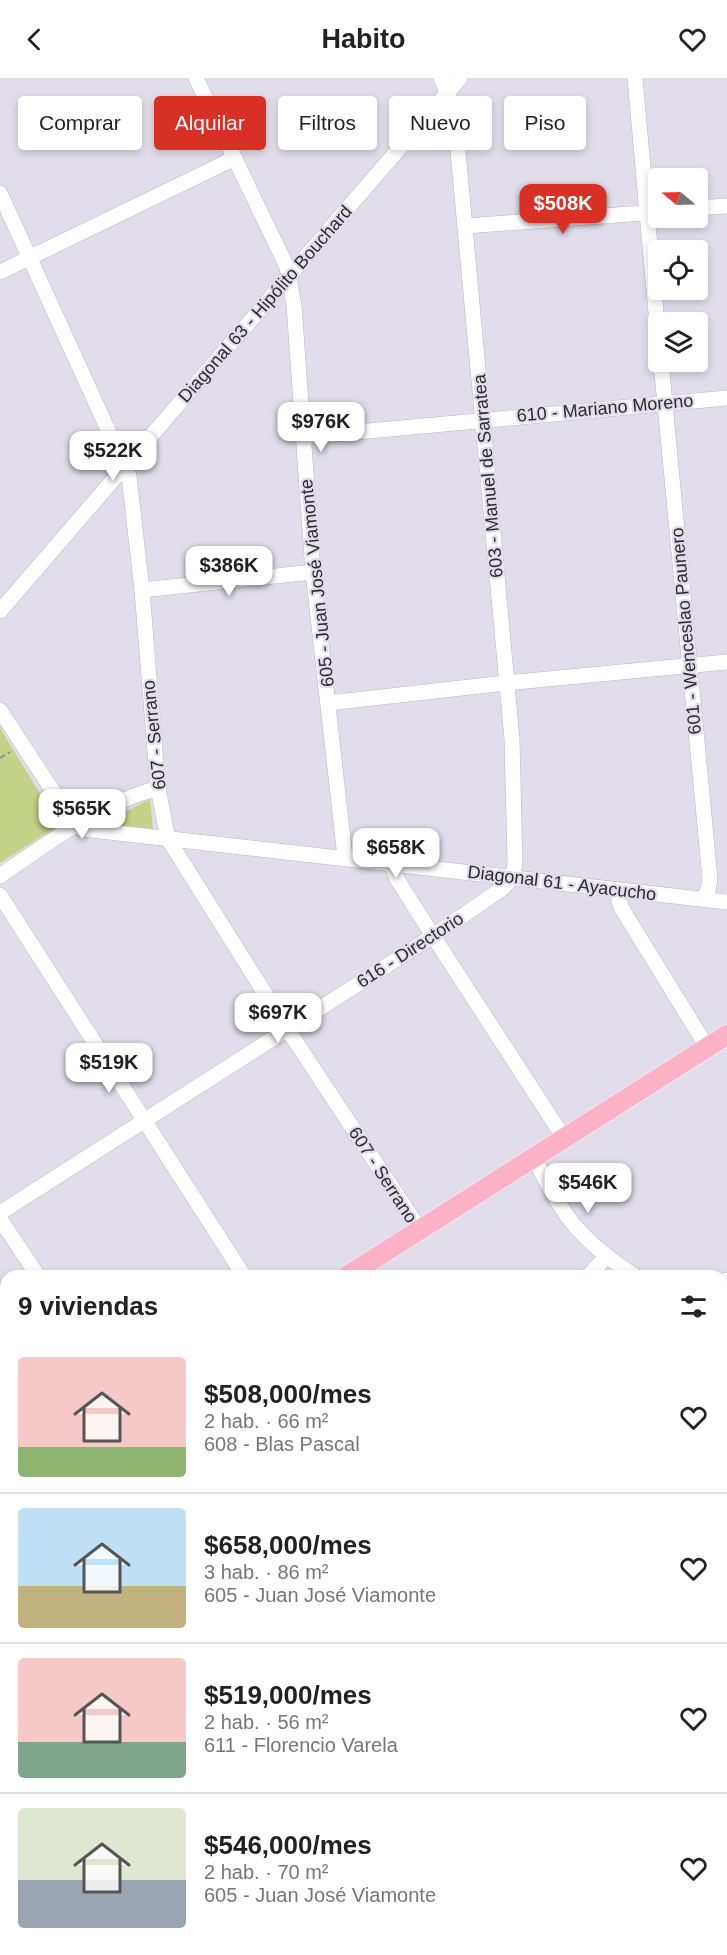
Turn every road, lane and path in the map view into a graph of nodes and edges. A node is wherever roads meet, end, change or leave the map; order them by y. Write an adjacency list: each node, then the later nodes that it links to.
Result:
1 (196, 78): 6 (street, 605 - Juan José Viamonte)
2 (441, 78): 5 (street, 603 - Manuel de Sarratea)
3 (460, 78): 5 (street, Diagonal 63 - Hipólito Bouchard)
4 (635, 78): 7 (street)
5 (447, 93): 12 (street, 603 - Manuel de Sarratea); 16 (street, Diagonal 63 - Hipólito Bouchard)
6 (234, 158): 14 (street); 16 (street, 605 - Juan José Viamonte)
7 (648, 175)
8 (0, 193): 14 (street, 607 - Serrano)
9 (727, 206): 10 (street)
10 (708, 207)
11 (648, 212): 12 (street)
12 (465, 226): 21 (street, 603 - Manuel de Sarratea)
13 (654, 228): 17 (street)
14 (31, 258): 15 (street); 23 (street, 607 - Serrano)
15 (0, 272)
16 (289, 276): 22 (street, 605 - Juan José Viamonte); 23 (street, Diagonal 63 - Hipólito Bouchard)
17 (657, 312)
18 (662, 372): 20 (street, 601 - Wenceslao Paunero)
19 (727, 398): 20 (street, 610 - Mariano Moreno)
20 (665, 403): 21 (street, 610 - Mariano Moreno); 28 (street, 601 - Wenceslao Paunero)
21 (483, 419): 22 (street, 610 - Mariano Moreno); 29 (street, 603 - Manuel de Sarratea)
22 (303, 437): 24 (street, 605 - Juan José Viamonte)
23 (125, 466): 25 (street, 607 - Serrano); 26 (street, Diagonal 63 - Hipólito Bouchard)
24 (313, 572): 25 (street); 30 (street, 605 - Juan José Viamonte)
25 (142, 590): 32 (street, 607 - Serrano)
26 (0, 611)
27 (727, 662): 28 (street)
28 (689, 666): 29 (street); 41 (street, 601 - Wenceslao Paunero)
29 (506, 683): 30 (street); 38 (street, 603 - Manuel de Sarratea)
30 (328, 703): 35 (street, 605 - Juan José Viamonte)
31 (0, 710): 33 (street)
32 (158, 788): 33 (street); 34 (street, 607 - Serrano)
33 (75, 825): 34 (street, Diagonal 61 - Ayacucho); 37 (street)
34 (168, 839): 35 (street, Diagonal 61 - Ayacucho); 44 (street, 607 - Serrano)
35 (345, 857): 36 (street, Diagonal 61 - Ayacucho)
36 (392, 862): 38 (street, Diagonal 61 - Ayacucho); 43 (street)
37 (0, 876)
38 (513, 877): 39 (street, Diagonal 61 - Ayacucho); 43 (street, 616 - Directorio)
39 (618, 890): 41 (street, Diagonal 61 - Ayacucho); 46 (street)
40 (0, 895): 47 (street)
41 (703, 899): 42 (street, Diagonal 61 - Ayacucho)
42 (727, 902)
43 (433, 936): 44 (street, 616 - Directorio); 48 (street)
44 (288, 1030): 47 (street, 616 - Directorio); 52 (street, 607 - Serrano)
45 (727, 1035): 46 (main road)
46 (707, 1047): 48 (main road)
47 (145, 1120): 50 (street, 616 - Directorio); 55 (street)
48 (564, 1138): 49 (main road)
49 (534, 1158): 52 (main road); 53 (street)
50 (0, 1213)
51 (0, 1219): 54 (street)
52 (420, 1230): 56 (main road)
53 (606, 1257): 57 (street); 58 (street)
54 (34, 1270)
55 (240, 1270)
56 (357, 1270)
57 (594, 1270)
58 (626, 1270)

